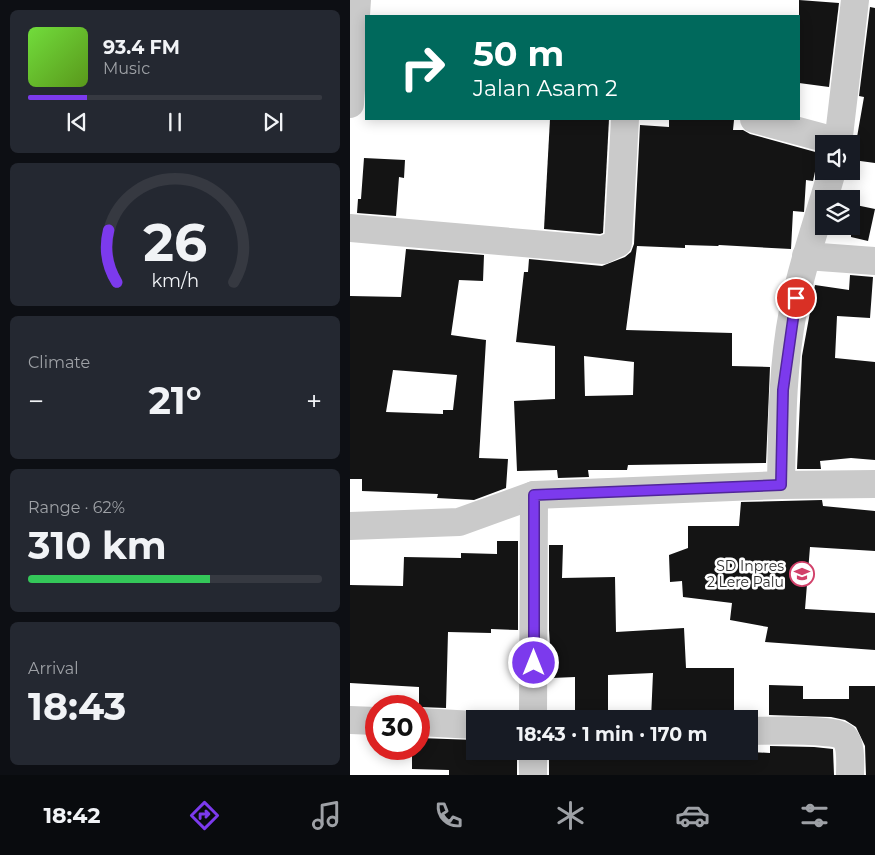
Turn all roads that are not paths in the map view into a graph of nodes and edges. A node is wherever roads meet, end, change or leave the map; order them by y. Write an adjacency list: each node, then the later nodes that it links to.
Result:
1 (357, 0): 3 (street)
2 (855, 0): 6 (street)
3 (350, 104)
4 (625, 120): 9 (street)
5 (758, 120): 7 (street)
6 (840, 135)
7 (815, 136)
8 (829, 180): 10 (street)
9 (350, 228)
10 (806, 256): 11 (street); 13 (street)
11 (875, 261)
12 (875, 484): 13 (street)
13 (781, 485): 14 (street)
14 (534, 495): 15 (street); 16 (street)
15 (350, 526)
16 (533, 710)
17 (350, 720): 18 (street)
18 (365, 720)
19 (430, 723): 20 (street)
20 (466, 725)
21 (758, 731): 24 (street)
22 (533, 760): 23 (street)
23 (533, 775)
24 (850, 775)

